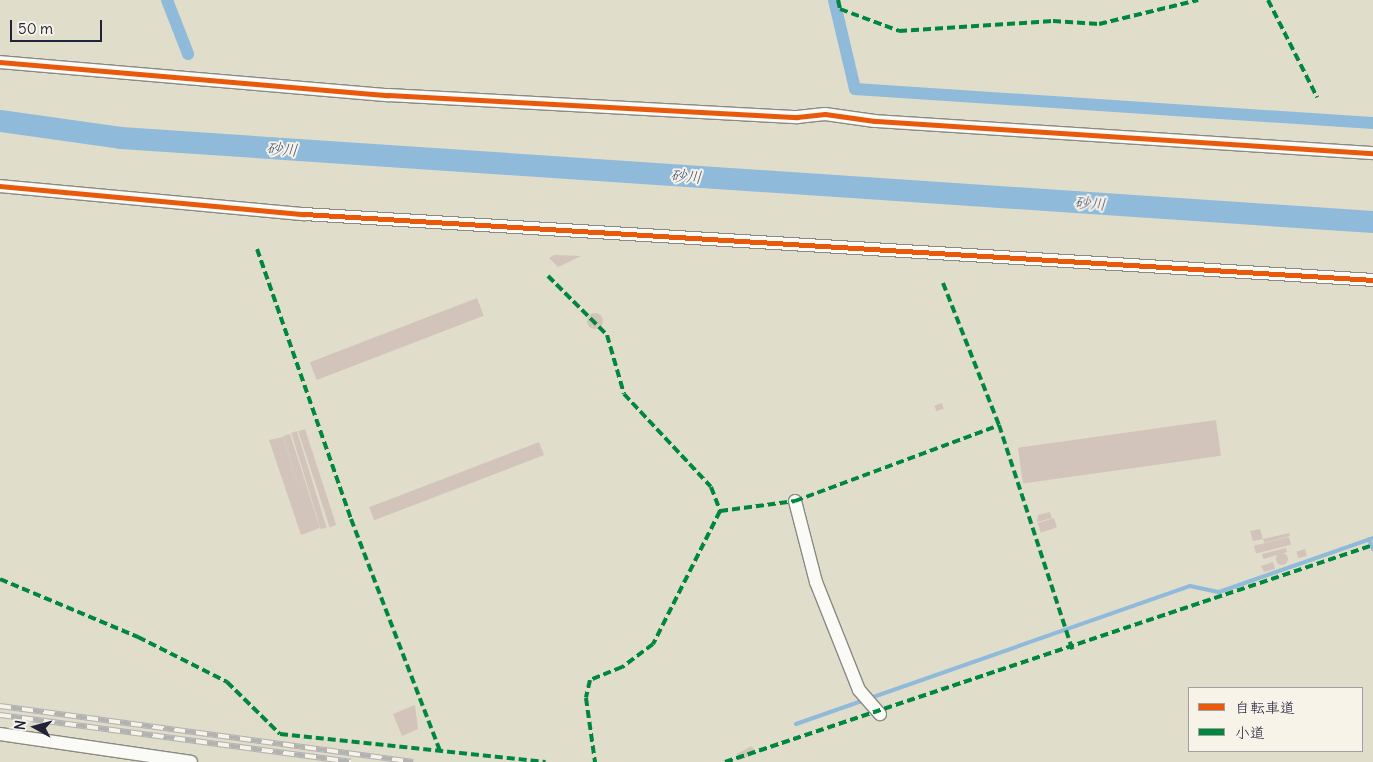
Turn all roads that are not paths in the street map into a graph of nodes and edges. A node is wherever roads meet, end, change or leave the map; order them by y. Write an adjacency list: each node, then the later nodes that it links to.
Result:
1 (0, 62): 2 (street)
2 (1373, 153)
3 (0, 186): 4 (street)
4 (1373, 280)
5 (795, 501): 6 (street)
6 (880, 714)
7 (0, 734): 8 (street)
8 (191, 762)

